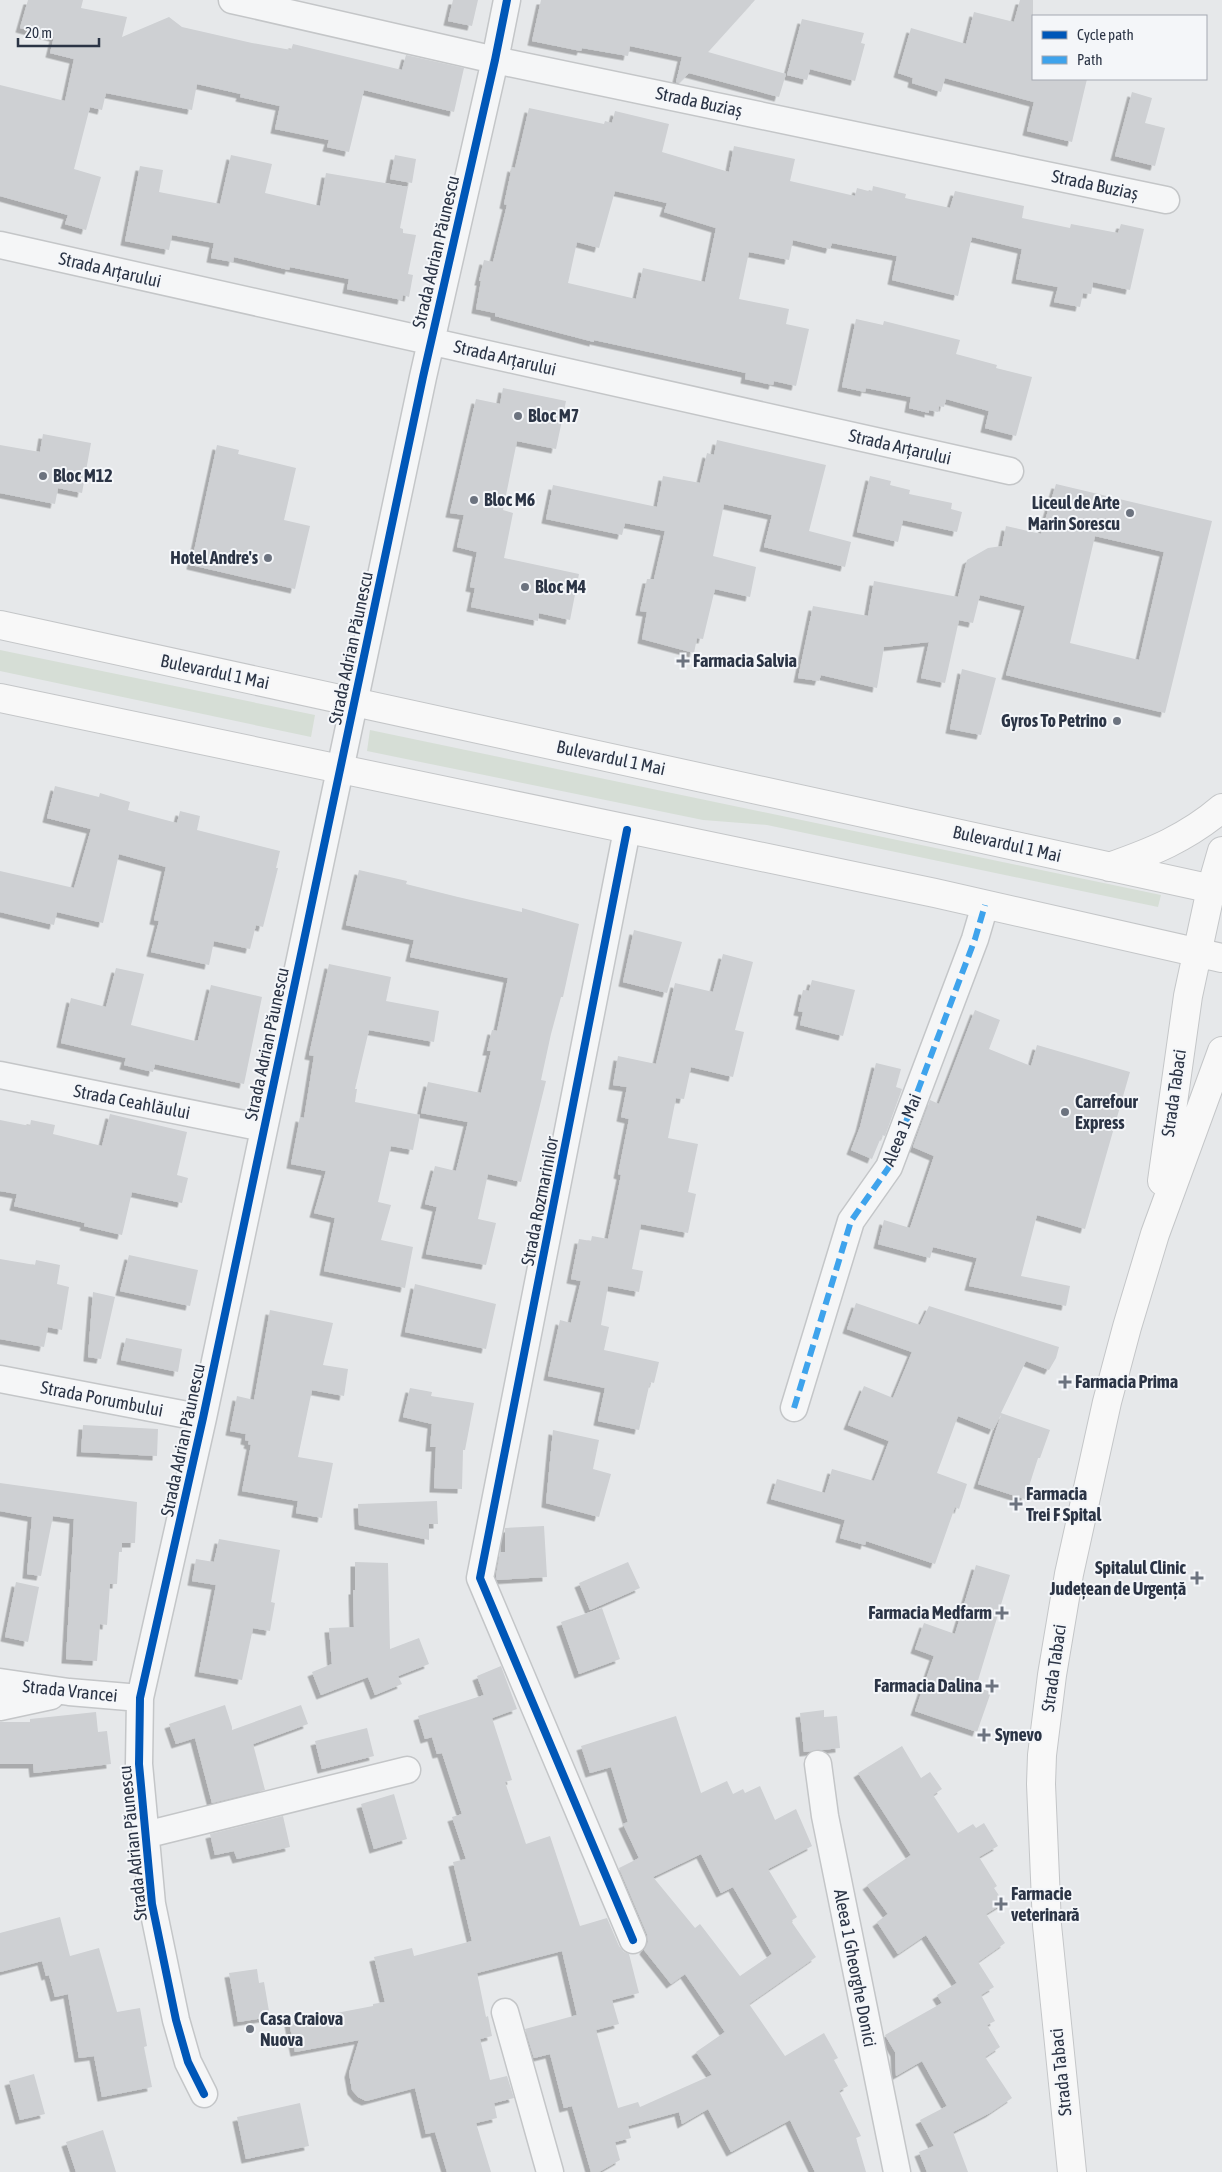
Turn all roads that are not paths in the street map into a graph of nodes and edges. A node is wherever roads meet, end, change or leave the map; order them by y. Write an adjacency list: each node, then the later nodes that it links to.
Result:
1 (232, 0): 3 (street, Strada Buziaș)
2 (507, 0): 3 (street, Strada Adrian Păunescu)
3 (495, 60): 4 (street, Strada Buziaș); 6 (street, Strada Adrian Păunescu)
4 (1166, 200)
5 (0, 245): 6 (street, Strada Arțarului)
6 (431, 342): 7 (street, Strada Arțarului); 10 (street, Strada Adrian Păunescu)
7 (1010, 471)
8 (0, 625): 10 (main road, Bulevardul 1 Mai)
9 (0, 698): 11 (main road)
10 (354, 702): 11 (street, Strada Adrian Păunescu); 15 (main road, Bulevardul 1 Mai)
11 (340, 768): 13 (main road); 21 (street, Strada Adrian Păunescu)
12 (1222, 808): 15 (main road)
13 (627, 830): 17 (main road); 33 (street, Strada Rozmarinilor)
14 (1222, 851): 16 (main road, Strada Tabaci)
15 (1108, 867): 16 (main road, Bulevardul 1 Mai)
16 (1217, 890): 18 (main road, Strada Tabaci)
17 (985, 905): 18 (main road); 24 (street, Aleea 1 Mai)
18 (1210, 955): 22 (main road, Strada Tabaci)
19 (1222, 1051): 22 (main road, Strada Tabaci)
20 (0, 1075): 21 (street, Strada Ceahlăului)
21 (264, 1128): 25 (street, Strada Adrian Păunescu)
22 (1155, 1234): 38 (main road, Strada Tabaci)
23 (0, 1379): 25 (street, Strada Porumbului)
24 (794, 1408)
25 (203, 1418): 28 (street, Strada Adrian Păunescu)
26 (0, 1682): 27 (street, Strada Vrancei)
27 (69, 1692): 28 (street, Strada Vrancei); 29 (street)
28 (140, 1698): 32 (street, Strada Adrian Păunescu)
29 (0, 1707)
30 (818, 1764): 37 (street, Aleea 1 Gheorghe Donici)
31 (407, 1770): 32 (street)
32 (145, 1835): 35 (street, Strada Adrian Păunescu)
33 (633, 1940)
34 (505, 2012): 36 (street)
35 (204, 2094)
36 (550, 2172)
37 (896, 2172)
38 (1072, 2172)

